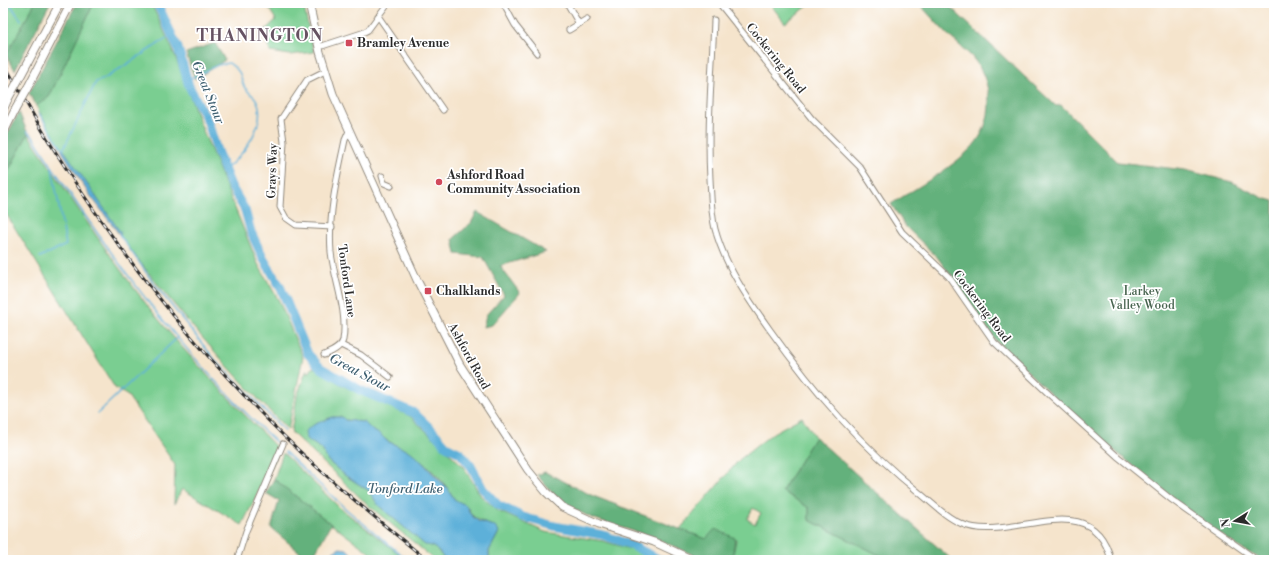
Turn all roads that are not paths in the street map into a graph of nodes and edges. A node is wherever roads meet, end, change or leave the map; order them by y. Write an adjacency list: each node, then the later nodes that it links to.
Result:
1 (60, 3): 16 (highway, bridge)
2 (71, 3): 19 (highway, bridge)
3 (309, 3): 13 (highway, Ashford Road)
4 (388, 3): 8 (street)
5 (503, 3): 14 (street)
6 (567, 3): 11 (street)
7 (719, 3): 30 (street, Cockering Road)
8 (378, 16): 13 (street); 17 (street)
9 (587, 19): 11 (street)
10 (714, 20): 29 (street)
11 (579, 24): 12 (street)
12 (569, 30)
13 (319, 47): 15 (highway, Ashford Road)
14 (536, 53)
15 (326, 71): 18 (highway, Ashford Road); 22 (street, Grays Way)
16 (3, 110)
17 (443, 110)
18 (349, 131): 22 (street, Tonford Lane); 28 (highway, Ashford Road)
19 (3, 134)
20 (382, 176): 21 (street)
21 (391, 186)
22 (332, 227): 23 (street, Tonford Lane)
23 (341, 345): 24 (street); 25 (street)
24 (324, 355)
25 (390, 377)
26 (283, 444): 27 (street)
27 (237, 560)
28 (693, 560)
29 (1111, 560)
30 (1257, 560)

